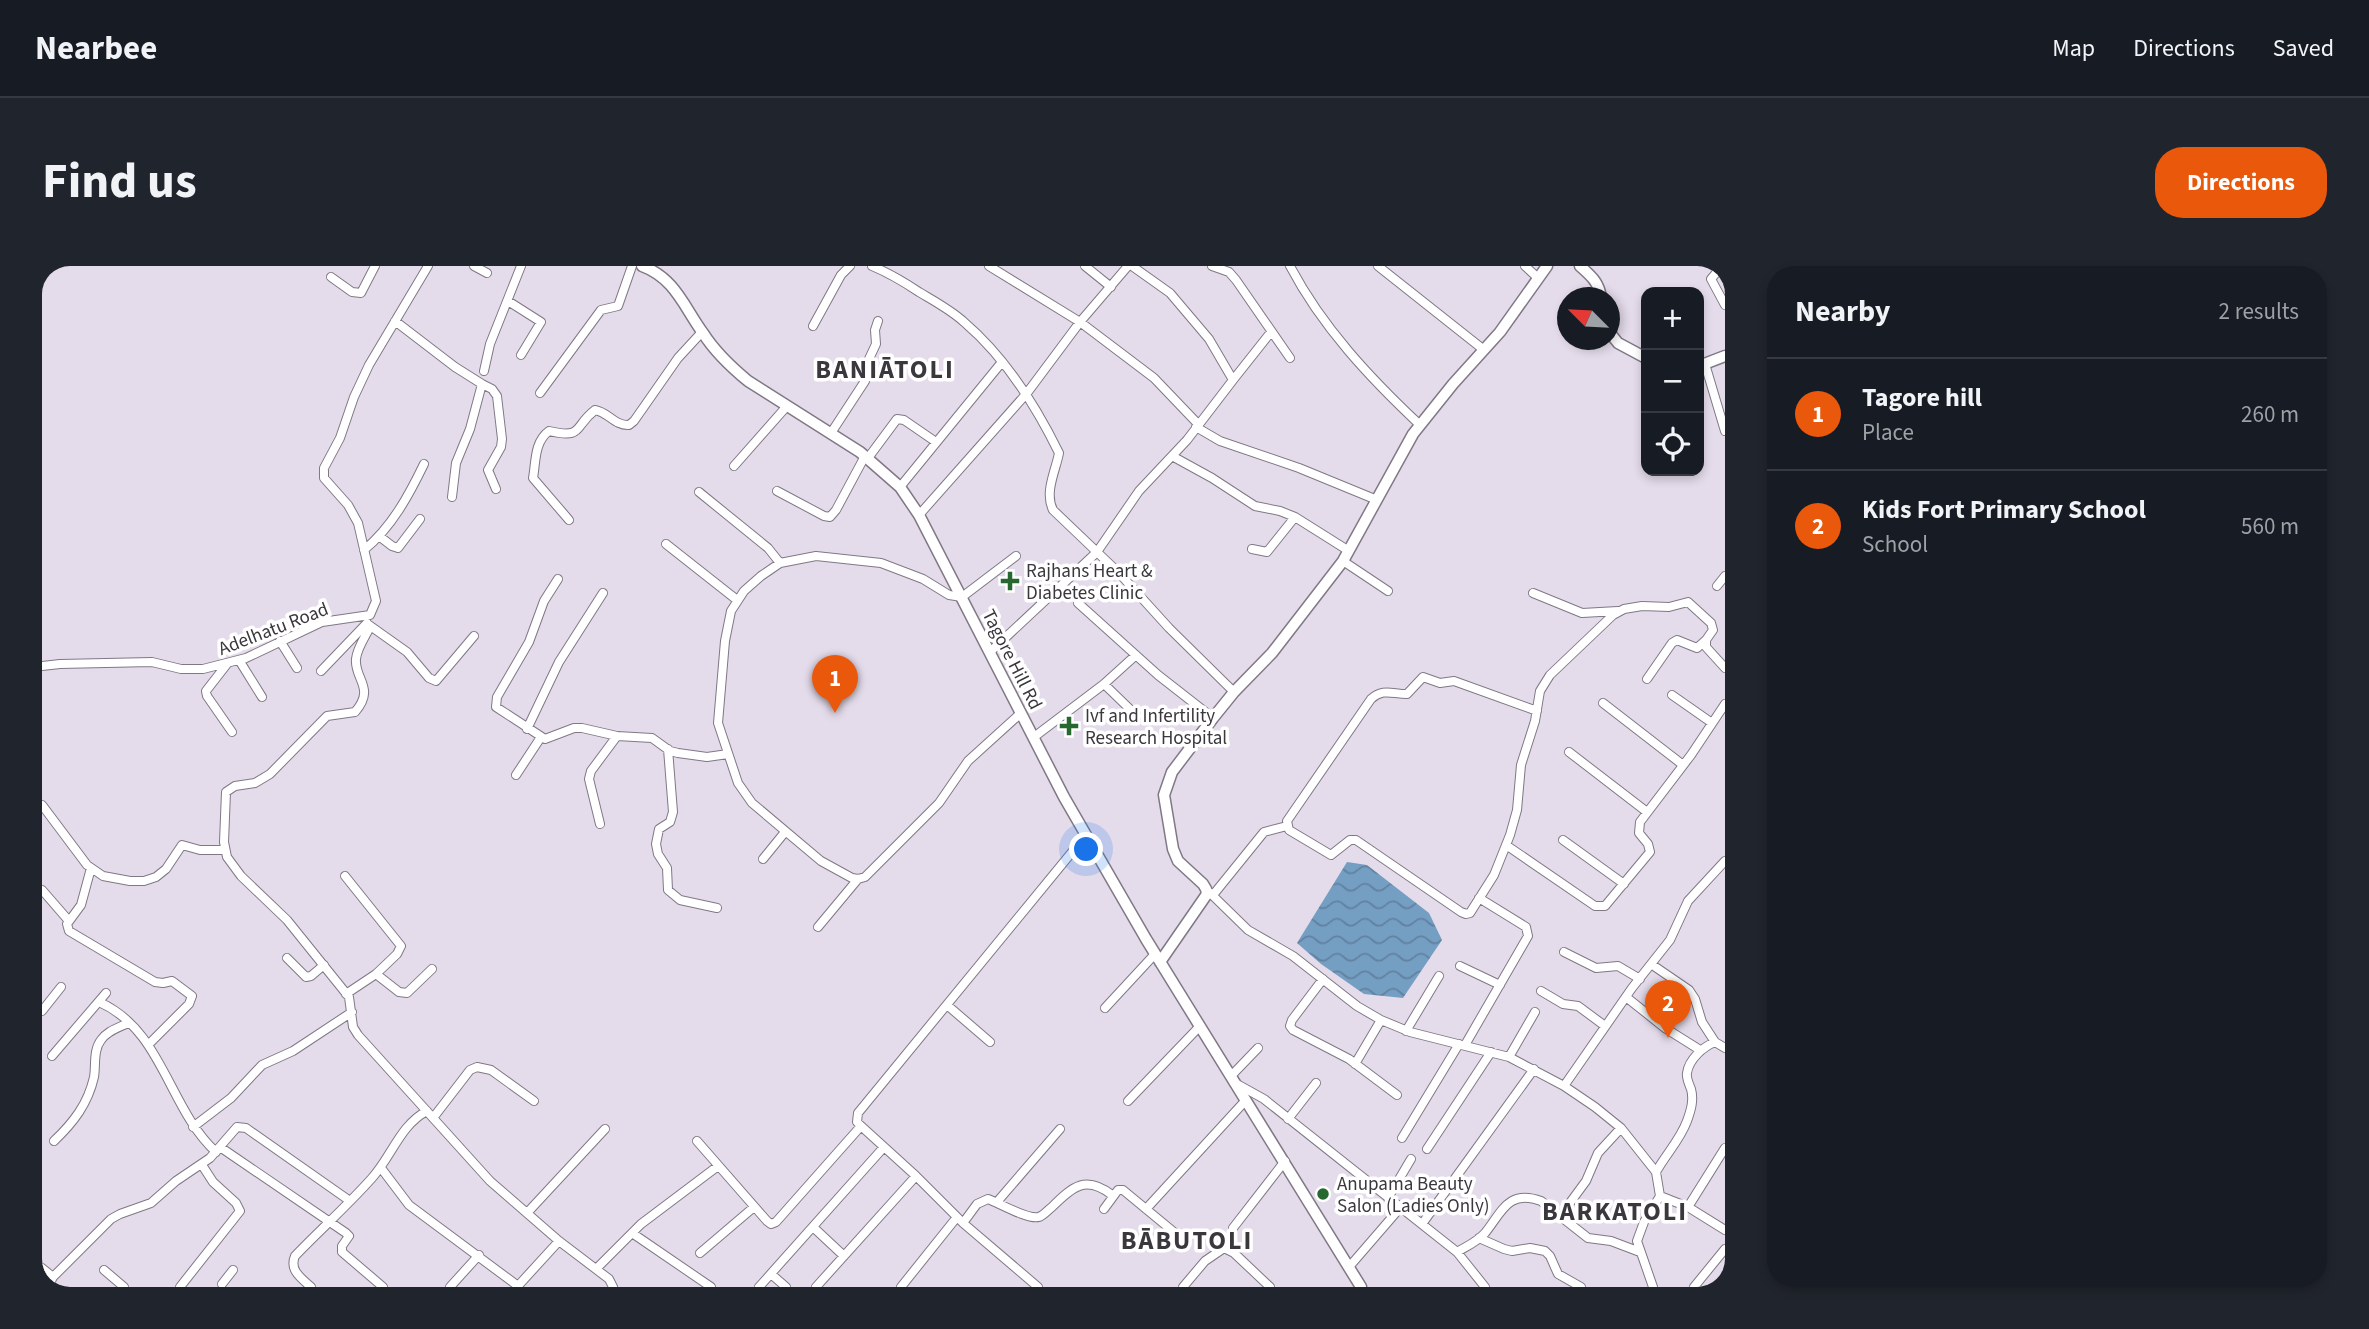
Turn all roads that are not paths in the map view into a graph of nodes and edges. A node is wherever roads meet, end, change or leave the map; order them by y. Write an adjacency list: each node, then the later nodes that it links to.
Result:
1 (375, 266): 20 (street)
2 (428, 266): 26 (street)
3 (474, 266): 19 (street)
4 (521, 266): 24 (street)
5 (632, 266): 44 (street)
6 (642, 266): 30 (main road, Tagore Hill Rd)
7 (850, 266): 29 (street)
8 (872, 266): 38 (street)
9 (989, 266): 28 (street)
10 (1085, 266): 22 (street)
11 (1130, 266): 22 (street); 42 (street)
12 (1212, 266): 31 (street)
13 (1290, 266): 48 (street)
14 (1378, 266): 33 (street)
15 (1525, 266): 21 (street)
16 (1547, 266): 21 (main road)
17 (1580, 266): 23 (main road)
18 (1722, 266): 25 (street)
19 (487, 274)
20 (331, 277)
21 (1538, 278): 33 (main road)
22 (1111, 287): 28 (street)
23 (1599, 287)
24 (508, 301): 34 (street); 40 (street)
25 (1725, 304)
26 (394, 321): 43 (street); 69 (street)
27 (878, 321): 50 (street)
28 (1080, 322): 45 (street); 47 (street)
29 (813, 326)
30 (702, 332): 46 (main road, Tagore Hill Rd); 65 (street)
31 (1270, 332): 37 (street); 42 (street)
32 (1620, 344): 35 (main road)
33 (1484, 350): 48 (main road)
34 (521, 355)
35 (1641, 355)
36 (1725, 356): 39 (main road)
37 (1290, 358)
38 (1002, 362): 45 (street); 51 (street)
39 (1704, 364)
40 (484, 371)
41 (1704, 371): 49 (street)
42 (1233, 380): 47 (street)
43 (482, 384): 57 (street); 60 (street)
44 (540, 393)
45 (1027, 393): 62 (street); 70 (street)
46 (787, 406): 50 (main road, Tagore Hill Rd); 55 (street)
47 (1197, 425): 52 (street); 61 (street)
48 (1420, 425): 61 (main road)
49 (1725, 431)
50 (831, 433): 53 (main road, Tagore Hill Rd)
51 (936, 442): 53 (street); 56 (street)
52 (1171, 456): 63 (street); 70 (street)
53 (867, 457): 56 (main road, Tagore Hill Rd); 58 (street)
54 (424, 464): 66 (street)
55 (734, 466)
56 (900, 487): 62 (main road, Tagore Hill Rd)
57 (496, 489)
58 (777, 491)
59 (699, 492): 73 (street)
60 (452, 497)
61 (1377, 500): 72 (main road)
62 (919, 515): 80 (main road, Tagore Hill Rd)
63 (1295, 517): 68 (street); 72 (street)
64 (420, 519): 66 (street)
65 (569, 520)
66 (379, 536): 69 (street)
67 (666, 544): 81 (street)
68 (1252, 549)
69 (364, 550): 84 (street)
70 (1097, 552): 88 (street); 98 (street)
71 (1016, 556): 80 (street)
72 (1346, 556): 77 (street); 98 (main road)
73 (780, 563): 80 (street); 81 (street)
74 (1725, 576): 76 (street)
75 (558, 579): 108 (street)
76 (1717, 586)
77 (1388, 592)
78 (603, 593): 108 (street)
79 (1534, 593): 83 (street)
80 (962, 597): 88 (main road, Tagore Hill Rd)
81 (737, 600): 115 (street)
82 (1078, 603): 89 (street)
83 (1619, 611): 86 (street); 103 (street)
84 (368, 622): 85 (street); 87 (street, Adelhatu Road); 95 (street); 126 (street)
85 (474, 636)
86 (1706, 640): 94 (street); 96 (street)
87 (280, 641): 90 (street, Adelhatu Road); 93 (street)
88 (990, 652): 104 (main road, Tagore Hill Rd)
89 (1136, 654): 97 (street); 106 (street)
90 (239, 660): 91 (street, Adelhatu Road); 100 (street)
91 (227, 664): 92 (street, Adelhatu Road); 109 (street)
92 (42, 666)
93 (297, 668)
94 (1725, 668)
95 (321, 671)
96 (1647, 679)
97 (1104, 684): 105 (street); 112 (street)
98 (1234, 692): 106 (main road)
99 (1672, 695): 107 (street)
100 (262, 697)
101 (1603, 703): 116 (street)
102 (1725, 704): 107 (street)
103 (1537, 711): 121 (street); 125 (street)
104 (1021, 713): 112 (main road, Tagore Hill Rd); 131 (street)
105 (1138, 716)
106 (1213, 718): 134 (main road)
107 (1712, 723): 116 (street)
108 (527, 729): 111 (street)
109 (232, 732)
110 (617, 736): 111 (street); 113 (street); 120 (street)
111 (541, 737): 117 (street)
112 (1034, 737): 123 (main road, Tagore Hill Rd)
113 (668, 749): 115 (street); 136 (street)
114 (1569, 752): 119 (street)
115 (728, 754): 122 (street)
116 (1683, 765): 119 (street)
117 (516, 775)
118 (42, 805): 129 (street)
119 (1647, 812): 132 (street)
120 (600, 824)
121 (1287, 826): 134 (street); 135 (street)
122 (785, 832): 127 (street); 131 (street)
123 (1086, 835): 141 (main road, Tagore Hill Rd); 157 (street)
124 (1563, 840): 132 (street)
125 (1506, 845): 132 (street); 135 (street)
126 (225, 850): 129 (street); 143 (street)
127 (763, 859)
128 (1725, 861): 142 (street)
129 (91, 868): 137 (street)
130 (345, 876): 146 (street)
131 (858, 879): 138 (street)
132 (1624, 884)
133 (42, 890): 137 (street)
134 (1210, 892): 141 (main road); 148 (street)
135 (1479, 898): 150 (street)
136 (717, 908)
137 (69, 921): 169 (street)
138 (818, 927)
139 (1564, 952): 149 (street)
140 (287, 958): 143 (street)
141 (1158, 958): 158 (street); 164 (main road, Tagore Hill Rd)
142 (1651, 964): 149 (street); 168 (street)
143 (324, 965): 154 (street)
144 (1460, 966): 150 (street)
145 (432, 969): 146 (street)
146 (376, 974): 154 (street)
147 (1439, 976): 166 (street)
148 (1323, 979): 162 (street); 177 (street)
149 (1640, 979): 155 (street)
150 (1500, 985): 170 (street)
151 (61, 988): 159 (street)
152 (1541, 990): 165 (street)
153 (106, 993): 156 (street)
154 (346, 994): 160 (street)
155 (1626, 997): 165 (street); 173 (street)
156 (99, 1002): 163 (street); 175 (street)
157 (947, 1005): 167 (street); 188 (street)
158 (1105, 1009)
159 (42, 1011)
160 (352, 1012): 186 (street); 189 (street)
161 (1535, 1012): 176 (street)
162 (1381, 1020): 166 (street); 177 (street)
163 (128, 1023): 169 (street); 194 (street)
164 (1200, 1026): 179 (main road, Tagore Hill Rd); 185 (street)
165 (1605, 1026): 181 (street)
166 (1406, 1031): 170 (street)
167 (990, 1042)
168 (1715, 1042): 172 (street); 173 (street)
169 (149, 1044): 189 (street)
170 (1462, 1044): 174 (street); 193 (street)
171 (1258, 1048): 179 (street)
172 (1725, 1048)
173 (1700, 1050): 205 (street)
174 (1491, 1052): 176 (street); 199 (street)
175 (52, 1056)
176 (1509, 1057): 178 (street)
177 (1355, 1064): 182 (street)
178 (1534, 1069): 181 (street); 221 (street)
179 (1234, 1080): 183 (main road, Tagore Hill Rd); 187 (street)
180 (1316, 1083): 187 (street)
181 (1564, 1086): 190 (street)
182 (1397, 1095)
183 (1246, 1100): 201 (main road, Tagore Hill Rd); 216 (street)
184 (534, 1101): 186 (street)
185 (1128, 1101)
186 (430, 1114): 204 (street); 217 (street)
187 (1288, 1119): 209 (street)
188 (861, 1126): 196 (street); 212 (street)
189 (193, 1127): 198 (street)
190 (1621, 1128): 205 (street); 218 (street)
191 (605, 1129): 217 (street)
192 (1060, 1129): 211 (street)
193 (1402, 1138)
194 (54, 1141)
195 (697, 1141): 203 (street)
196 (884, 1147): 206 (street); 222 (street)
197 (1725, 1148): 213 (street)
198 (218, 1149): 202 (street); 210 (street); 220 (street)
199 (1427, 1149)
200 (1411, 1159): 209 (street)
201 (1284, 1161): 223 (street); 235 (main road, Tagore Hill Rd)
202 (202, 1165): 241 (street); 248 (street)
203 (718, 1166): 212 (street); 225 (street)
204 (381, 1168): 210 (street); 233 (street)
205 (1656, 1172): 208 (street)
206 (916, 1176): 219 (street); 234 (street)
207 (1112, 1195): 211 (street); 215 (street); 216 (street)
208 (1660, 1196): 213 (street); 230 (street)
209 (1388, 1198): 214 (street)
210 (350, 1201): 220 (street)
211 (997, 1202): 219 (street)
212 (754, 1207): 231 (street)
213 (1688, 1207): 224 (street)
214 (1400, 1208): 221 (street); 235 (street)
215 (1104, 1209)
216 (1146, 1209): 228 (street)
217 (527, 1213): 227 (street)
218 (1560, 1215): 226 (street); 230 (street)
219 (960, 1220): 256 (street); 257 (street)
220 (329, 1221): 249 (street); 250 (street)
221 (1422, 1224): 229 (street)
222 (813, 1227): 234 (street); 240 (street)
223 (1233, 1228)
224 (1725, 1230)
225 (632, 1233): 237 (street); 252 (street)
226 (1479, 1238): 229 (street); 245 (street)
227 (559, 1241): 237 (street); 243 (street)
228 (1186, 1242)
229 (1457, 1252): 261 (street)
230 (1640, 1252): 262 (street)
231 (700, 1253)
232 (1723, 1254): 263 (street)
233 (479, 1255): 243 (street); 251 (street)
234 (844, 1256): 255 (street)
235 (1349, 1267): 260 (main road, Tagore Hill Rd)
236 (42, 1268): 241 (street)
237 (596, 1269): 244 (street)
238 (104, 1270): 247 (street)
239 (233, 1270): 242 (street)
240 (771, 1274): 253 (street); 254 (street)
241 (53, 1277): 246 (street)
242 (223, 1286)
243 (518, 1286)
244 (616, 1286)
245 (1576, 1286)
246 (48, 1287)
247 (124, 1287)
248 (180, 1287)
249 (311, 1287)
250 (383, 1287)
251 (450, 1287)
252 (711, 1287)
253 (759, 1287)
254 (786, 1287)
255 (816, 1287)
256 (901, 1287)
257 (1038, 1287)
258 (1183, 1287): 259 (street)
259 (1270, 1287)
260 (1361, 1287)
261 (1485, 1287)
262 (1653, 1287)
263 (1694, 1287)

